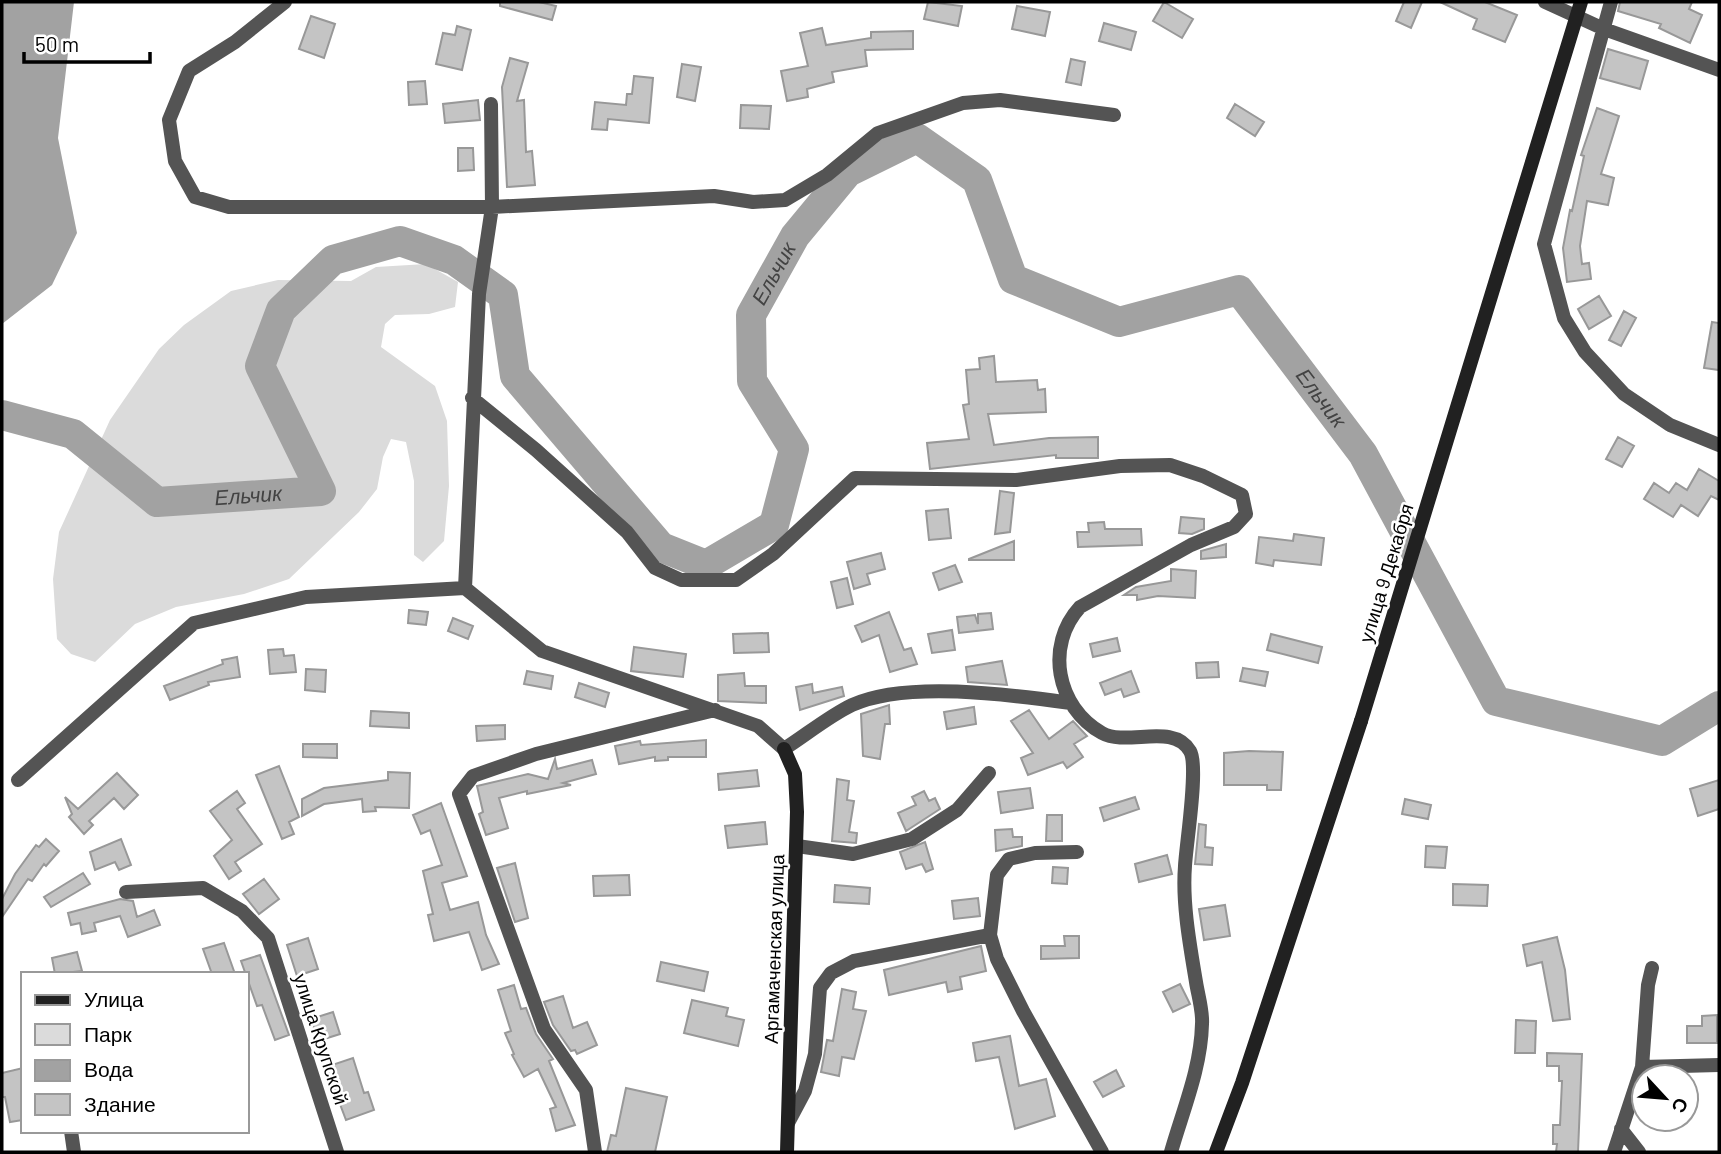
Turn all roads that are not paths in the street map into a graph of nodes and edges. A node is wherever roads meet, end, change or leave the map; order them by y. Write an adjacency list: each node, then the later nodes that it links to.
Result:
1 (285, 2): 9 (street)
2 (1545, 2): 5 (street)
3 (1581, 2): 36 (main road, улица 9 Декабря, bridge)
4 (1611, 2): 5 (street)
5 (1604, 29): 6 (street); 11 (street)
6 (1719, 70)
7 (491, 104): 9 (street)
8 (1114, 115): 9 (street)
9 (492, 207): 10 (street)
10 (472, 398): 12 (street); 13 (street)
11 (1719, 445)
12 (465, 587): 14 (street); 17 (street)
13 (1071, 703): 15 (street); 35 (street)
14 (715, 710): 15 (street); 32 (street)
15 (784, 749): 18 (main road, Аргамаченская улица)
16 (989, 773): 18 (street)
17 (18, 780)
18 (797, 846): 27 (main road, Аргамаченская улица)
19 (1077, 852): 21 (street)
20 (126, 892): 31 (street, улица Крупской)
21 (990, 935): 27 (street); 34 (street)
22 (1652, 968): 23 (street)
23 (1642, 1063)
24 (1700, 1065): 25 (street)
25 (1719, 1065)
26 (1630, 1102): 28 (street)
27 (788, 1123): 33 (main road, Аргамаченская улица)
28 (1621, 1129): 37 (street); 38 (street)
29 (71, 1133): 30 (street)
30 (74, 1152)
31 (337, 1152)
32 (594, 1152)
33 (787, 1152)
34 (1102, 1152)
35 (1171, 1152)
36 (1216, 1152)
37 (1614, 1152)
38 (1640, 1152)

